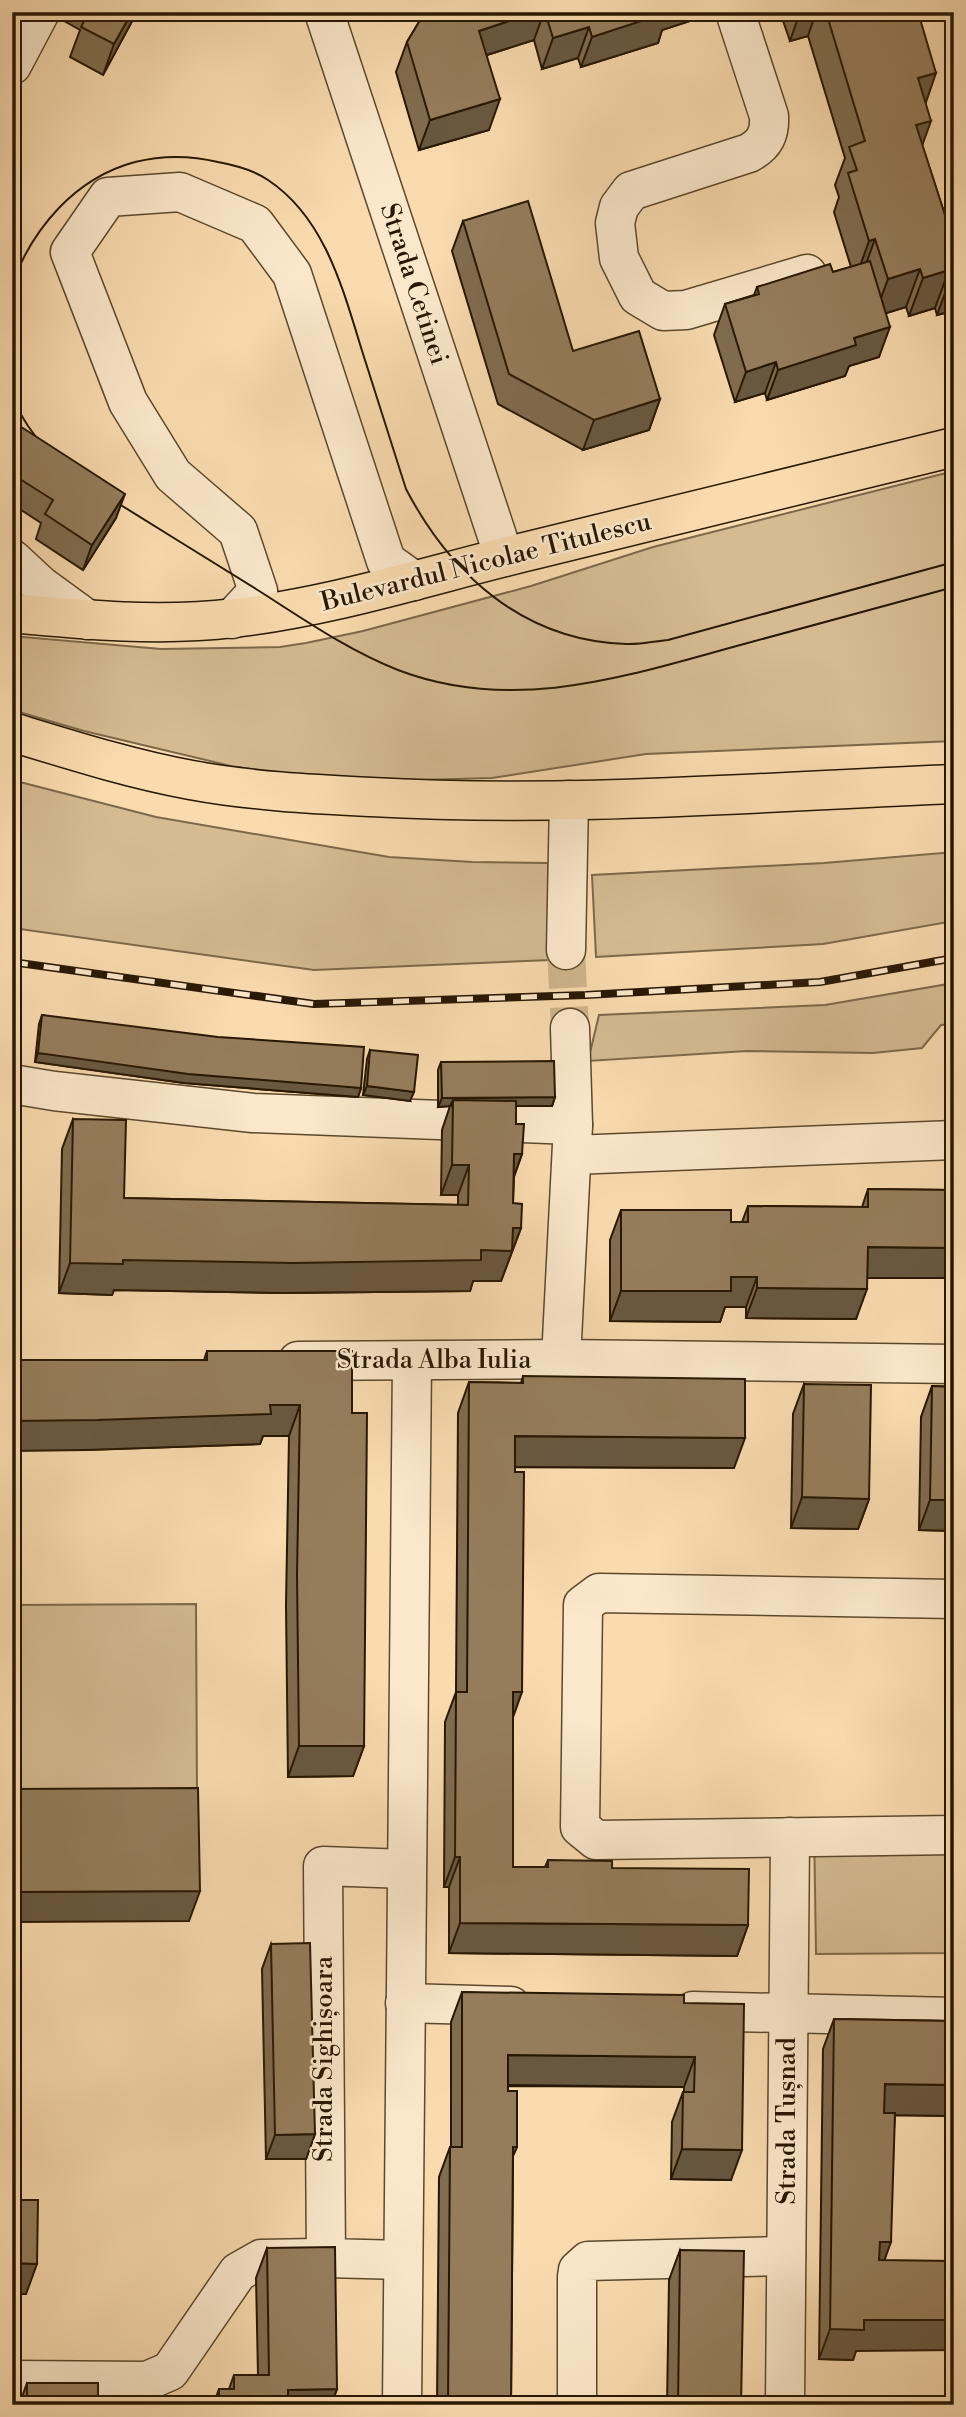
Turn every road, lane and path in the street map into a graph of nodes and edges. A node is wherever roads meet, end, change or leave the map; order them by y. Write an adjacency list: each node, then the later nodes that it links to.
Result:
1 (40, 12): 4 (street)
2 (324, 12): 7 (street, Strada Cetinei)
3 (735, 12): 5 (street)
4 (12, 65)
5 (819, 271)
6 (954, 447): 7 (main road, Bulevardul Nicolae Titulescu)
7 (504, 557): 9 (main road, Bulevardul Nicolae Titulescu)
8 (12, 559): 12 (street)
9 (414, 581): 11 (main road, Bulevardul Nicolae Titulescu); 11 (street)
10 (12, 613): 12 (main road, Bulevardul Nicolae Titulescu)
11 (232, 618): 12 (main road, Bulevardul Nicolae Titulescu)
12 (88, 621)
13 (12, 732): 15 (main road)
14 (954, 783): 15 (main road)
15 (569, 800): 16 (street)
16 (566, 950)
17 (570, 1028): 19 (street, Strada Alba Iulia)
18 (12, 1084): 19 (street)
19 (572, 1140): 20 (street); 21 (street, Strada Alba Iulia)
20 (954, 1140)
21 (561, 1359): 23 (street, Strada Alba Iulia); 24 (street, Strada Alba Iulia)
22 (260, 1361): 23 (street, Strada Alba Iulia)
23 (412, 1361): 28 (street)
24 (954, 1364)
25 (954, 1599): 27 (street)
26 (954, 1835): 27 (street)
27 (790, 1837): 32 (street, Strada Tușnad)
28 (406, 1869): 29 (street); 35 (street, Strada Sighișoara)
29 (405, 2003): 30 (street); 36 (street)
30 (542, 2007)
31 (664, 2010): 32 (street)
32 (788, 2014): 33 (street); 34 (street, Strada Tușnad)
33 (954, 2017)
34 (786, 2256): 39 (street); 40 (street, Strada Tușnad)
35 (326, 2258): 36 (street); 37 (street)
36 (403, 2260): 38 (street)
37 (12, 2380)
38 (402, 2405)
39 (577, 2405)
40 (785, 2405)

